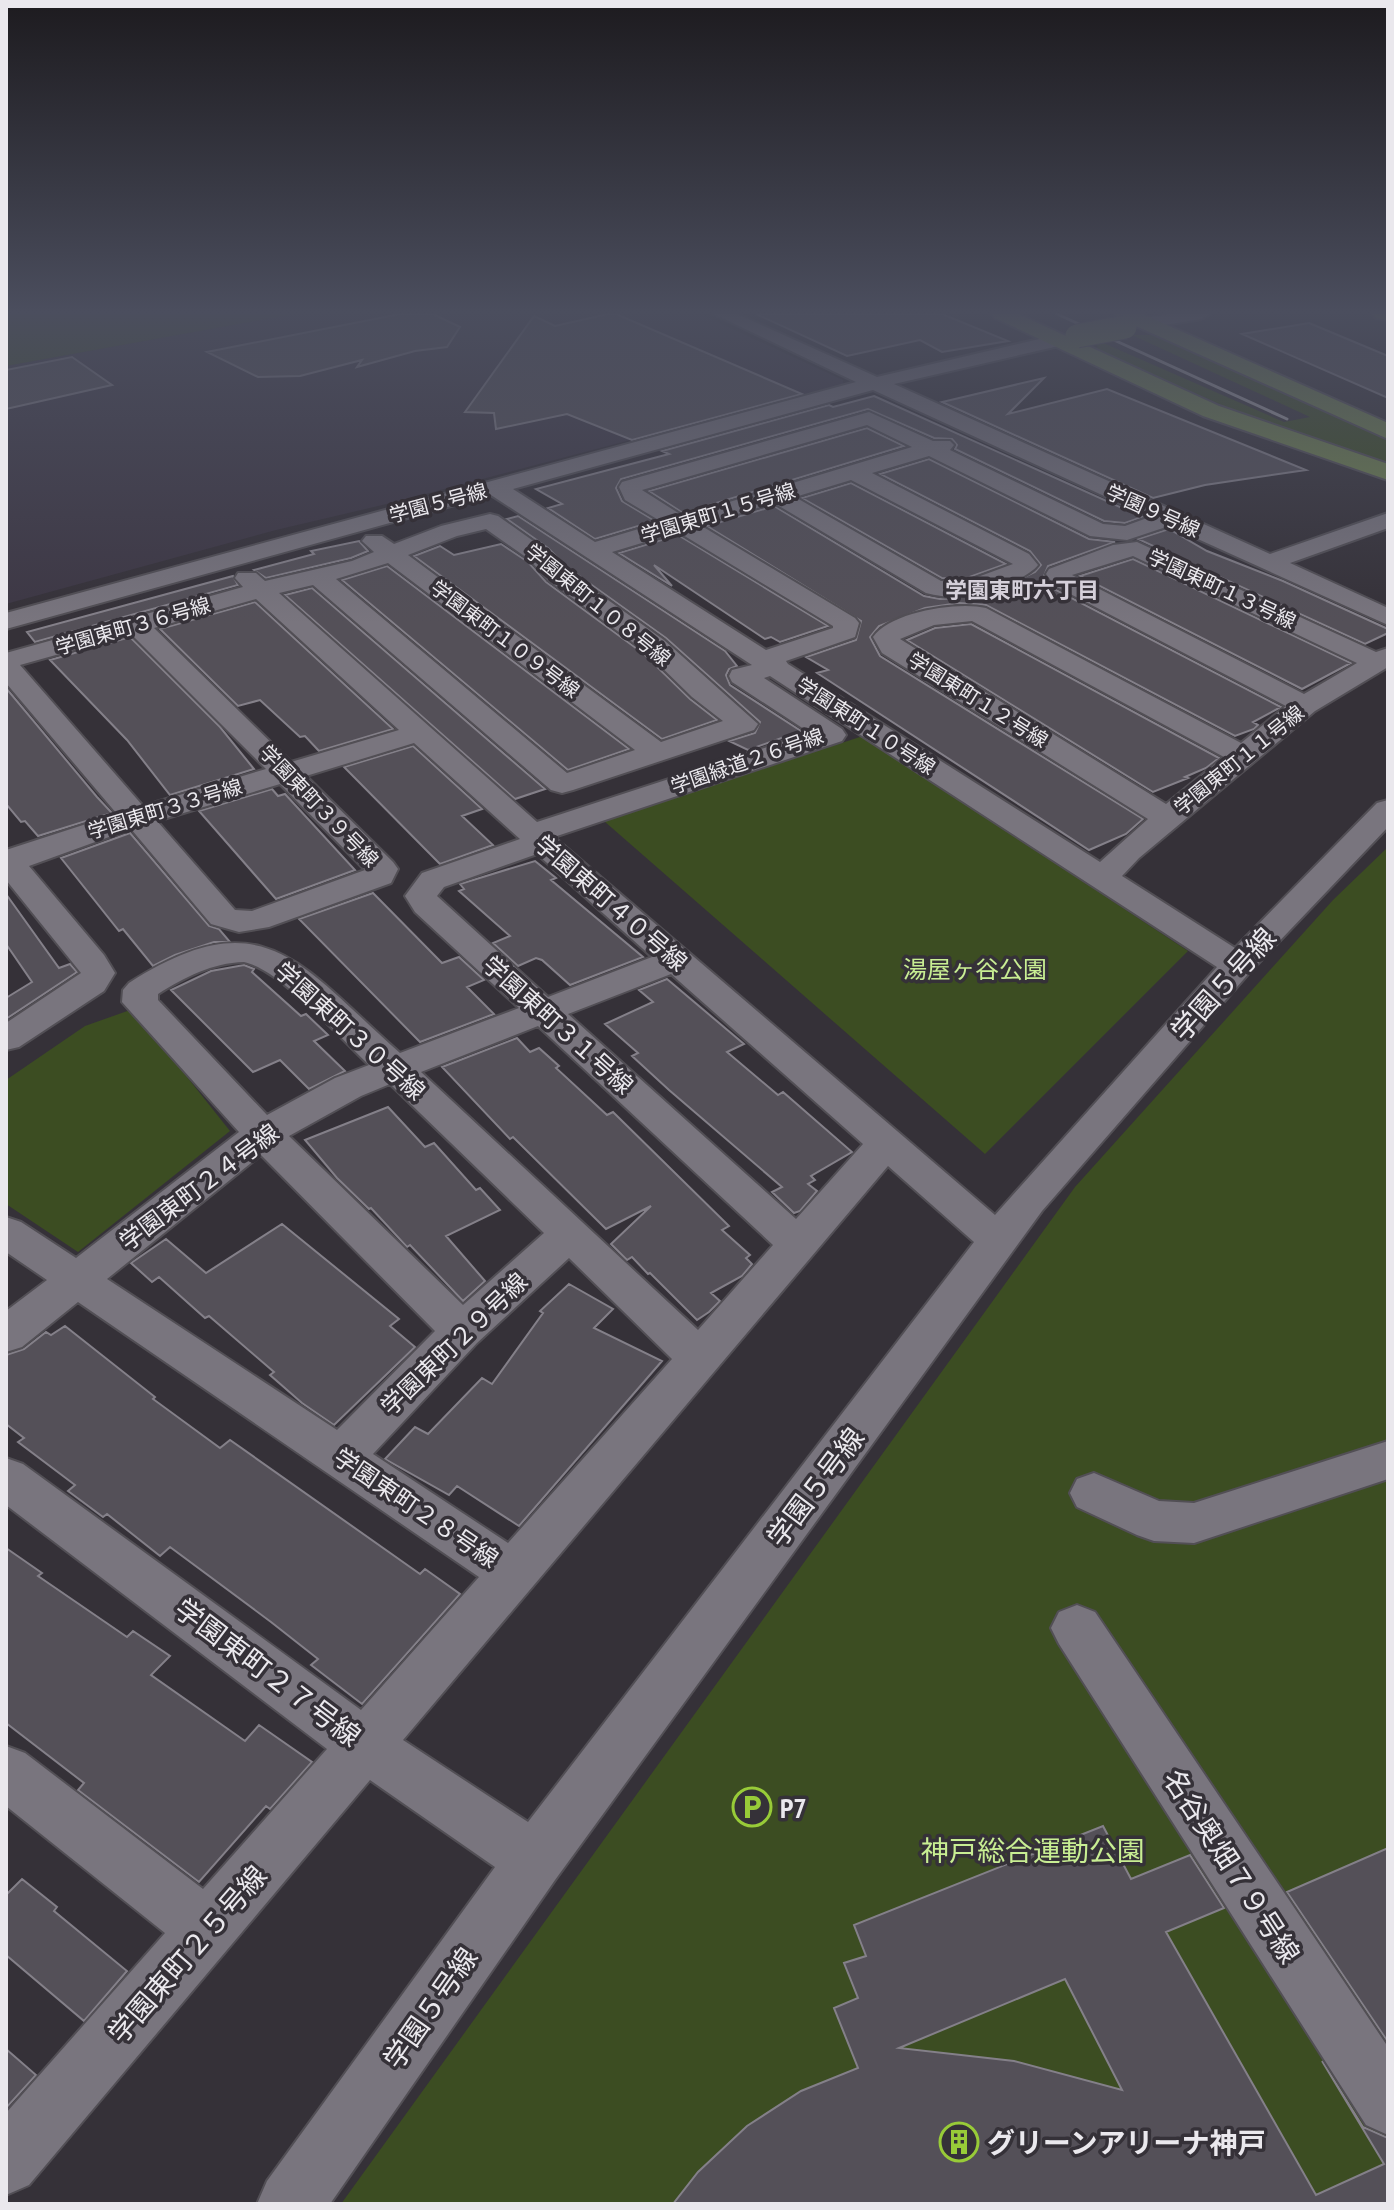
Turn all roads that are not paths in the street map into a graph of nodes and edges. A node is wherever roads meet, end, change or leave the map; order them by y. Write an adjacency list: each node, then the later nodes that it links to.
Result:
1 (750, 417): 10 (street, 学園５号線)
2 (946, 417): 6 (street, 学園９号線)
3 (1229, 417): 9 (main road)
4 (1354, 417): 5 (main road)
5 (1388, 432)
6 (981, 434): 7 (street, 学園東町１５号線); 12 (street, 学園９号線)
7 (933, 448): 8 (street, 学園東町１５号線); 12 (street); 14 (street)
8 (853, 472): 11 (street, 学園東町１５号線); 11 (street)
9 (1388, 472)
10 (494, 487): 15 (street, 学園５号線); 16 (street, 学園東町１０号線)
11 (776, 495): 14 (street, 学園東町１５号線)
12 (1169, 518): 19 (street, 学園９号線)
13 (1388, 520): 19 (street)
14 (680, 524): 16 (street, 学園東町１５号線); 26 (street)
15 (353, 526): 17 (street, 学園東町１０９号線); 18 (street, 学園５号線)
16 (593, 550): 26 (street, 学園東町１０号線)
17 (391, 554): 20 (street, 学園東町１０８号線); 30 (street, 学園東町１０９号線); 30 (street, 学園東町１０８号線)
18 (227, 561): 21 (street, 学園東町４０号線); 23 (street, 学園５号線)
19 (1268, 563): 22 (street, 学園９号線)
20 (318, 576): 21 (street, 学園東町１０８号線); 30 (street, 学園東町１０８号線)
21 (261, 590): 24 (street, 学園東町３６号線); 29 (street, 学園東町４０号線)
22 (1388, 617)
23 (6, 621)
24 (137, 625): 27 (street, 学園東町３６号線); 32 (street, 学園東町３９号線)
25 (1382, 659): 28 (street, 学園東町１１号線); 28 (street, 学園東町１３号線)
26 (770, 663): 36 (street, 学園緑道２６号線); 38 (street, 学園東町１０号線)
27 (6, 664): 34 (street, 学園東町３９号線)
28 (1305, 705): 31 (street, 学園東町１１号線)
29 (418, 733): 32 (street, 学園東町３３号線); 36 (street, 学園東町４０号線)
30 (657, 753)
31 (1243, 756): 35 (street, 学園東町１１号線); 35 (street, 学園東町１２号線)
32 (286, 772): 34 (street, 学園東町３３号線); 34 (street, 学園東町３９号線)
33 (1388, 809): 40 (street, 学園５号線)
34 (138, 817): 37 (street, 学園東町３３号線)
35 (1168, 818): 38 (street, 学園東町１１号線)
36 (537, 838): 39 (street, 学園東町４０号線); 41 (street, 学園東町３１号線)
37 (7, 862): 42 (street)
38 (1101, 879): 40 (street, 学園東町１０号線)
39 (675, 960): 41 (street, 学園東町２４号線); 45 (street, 学園東町４０号線)
40 (1238, 965): 48 (street, 学園５号線)
41 (543, 1011): 43 (street, 学園東町２４号線); 49 (street, 学園東町３１号線)
42 (6, 1039)
43 (396, 1069): 44 (street, 学園東町２４号線); 44 (street, 学園東町３０号線); 47 (street, 学園東町３０号線)
44 (263, 1134): 50 (street, 学園東町２４号線); 51 (street, 学園東町３０号線)
45 (886, 1143): 48 (street, 学園東町４０号線); 49 (street, 学園東町２８号線)
46 (6, 1232): 50 (street, 学園東町２８号線)
47 (569, 1234): 51 (street, 学園東町２９号線); 53 (street, 学園東町３０号線)
48 (999, 1241): 62 (street, 学園５号線)
49 (798, 1244): 53 (street, 学園東町２８号線)
50 (78, 1279): 52 (street, 学園東町２４号線); 54 (street, 学園東町２８号線)
51 (462, 1331): 54 (street, 学園東町２９号線)
52 (6, 1335)
53 (699, 1358): 58 (street, 学園東町２８号線)
54 (341, 1457): 58 (street, 学園東町２８号線)
55 (1388, 1460): 57 (street)
56 (6, 1478): 60 (street, 学園東町２７号線)
57 (1094, 1493)
58 (513, 1573): 60 (street, 学園東町２５号線)
59 (1077, 1628): 64 (street, 名谷奥畑７９号線)
60 (365, 1745): 62 (street, 学園東町２７号線); 63 (street, 学園東町２５号線)
61 (6, 1772): 63 (street)
62 (535, 1860): 66 (street, 学園５号線)
63 (208, 1930): 65 (street, 学園東町２５号線)
64 (1388, 2103)
65 (6, 2162)
66 (290, 2204)

